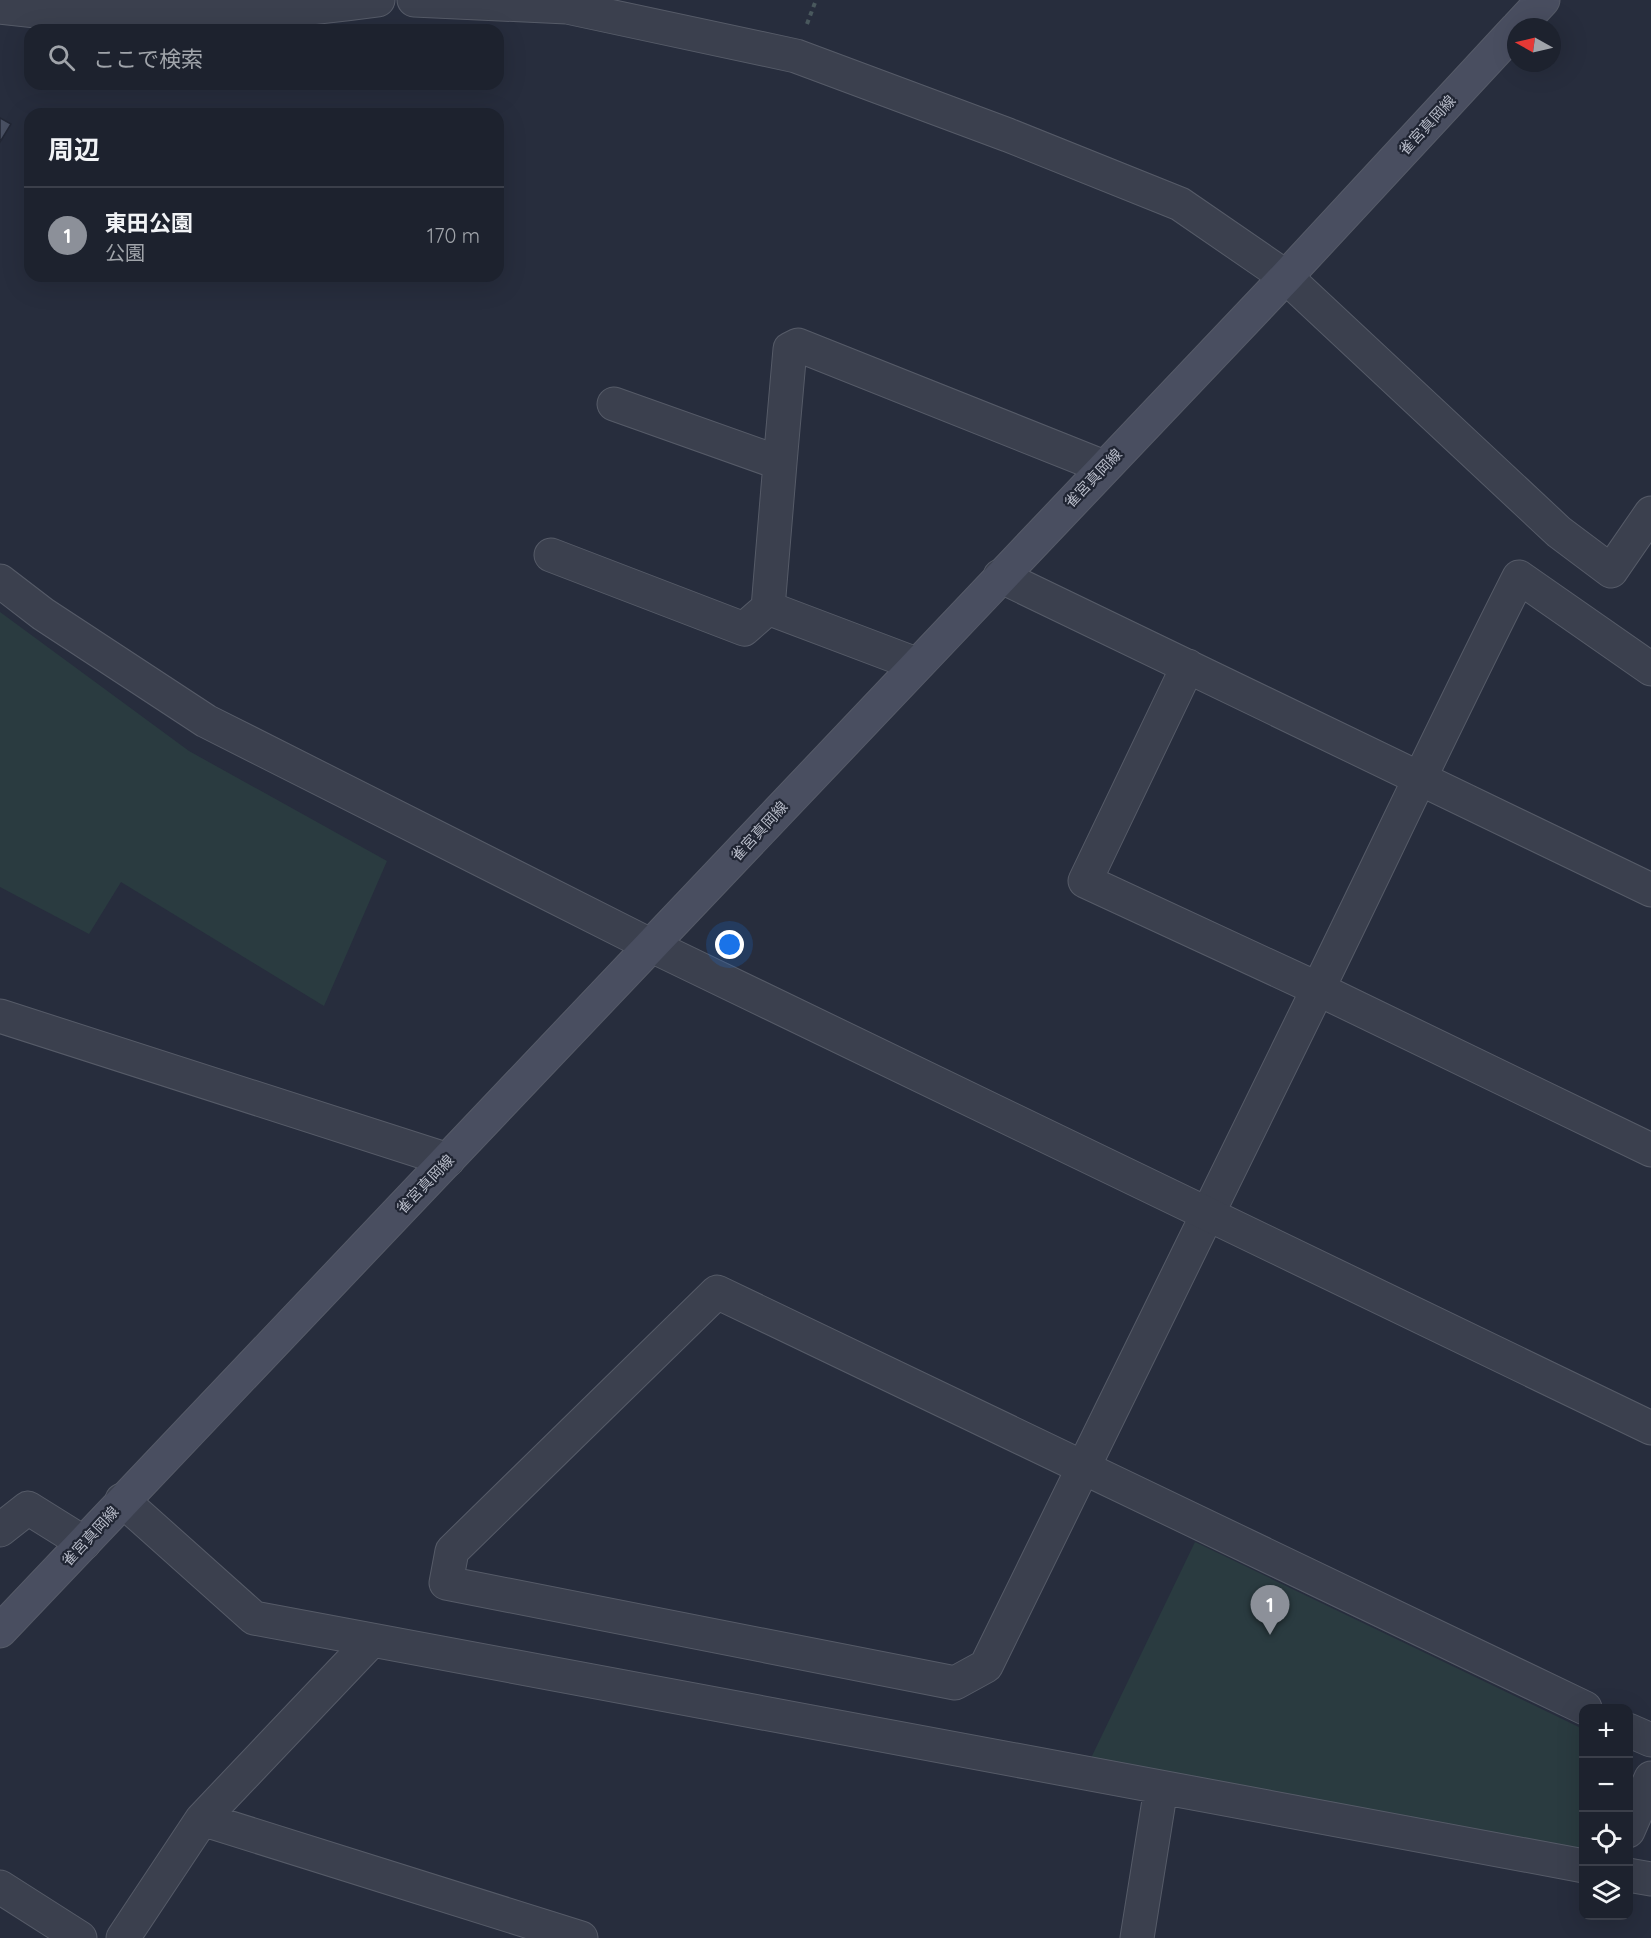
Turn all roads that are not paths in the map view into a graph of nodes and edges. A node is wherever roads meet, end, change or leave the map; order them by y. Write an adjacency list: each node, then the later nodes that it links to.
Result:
1 (378, 0): 5 (street)
2 (414, 0): 4 (street)
3 (1543, 0): 7 (main road, 雀宮真岡線)
4 (470, 1): 9 (street)
5 (329, 3): 6 (street)
6 (0, 7)
7 (1526, 18)
8 (1507, 39): 9 (main road, 雀宮真岡線)
9 (1286, 277): 12 (main road, 雀宮真岡線); 13 (street)
10 (614, 404): 11 (street)
11 (780, 463): 12 (street); 17 (street)
12 (1104, 467): 15 (main road, 雀宮真岡線)
13 (1651, 513)
14 (550, 555): 17 (street)
15 (1000, 576): 18 (main road, 雀宮真岡線); 19 (street)
16 (0, 581): 23 (street)
17 (768, 608): 18 (street)
18 (916, 664): 23 (main road, 雀宮真岡線)
19 (1188, 666): 21 (street); 24 (street)
20 (1651, 669): 21 (street)
21 (1418, 777): 22 (street); 24 (street)
22 (1651, 890)
23 (651, 945): 27 (main road, 雀宮真岡線); 28 (street)
24 (1318, 989): 26 (street); 28 (street)
25 (0, 1016): 27 (street)
26 (1651, 1150)
27 (448, 1161): 31 (main road, 雀宮真岡線)
28 (1208, 1215): 29 (street); 30 (street)
29 (1651, 1428)
30 (1083, 1468): 30 (street); 36 (street)
31 (123, 1500): 33 (main road, 雀宮真岡線); 35 (street)
32 (0, 1530): 33 (street)
33 (84, 1543): 34 (main road, 雀宮真岡線)
34 (0, 1631)
35 (372, 1640): 40 (street); 41 (street)
36 (1579, 1705)
37 (1633, 1732): 38 (street)
38 (1651, 1740)
39 (1651, 1778): 42 (street)
40 (1161, 1788): 43 (street); 50 (street)
41 (202, 1819): 48 (street); 49 (street)
42 (1633, 1821)
43 (1579, 1865)
44 (1633, 1876): 45 (street)
45 (1651, 1879)
46 (0, 1887): 47 (street)
47 (80, 1938)
48 (123, 1938)
49 (581, 1938)
50 (1137, 1938)

